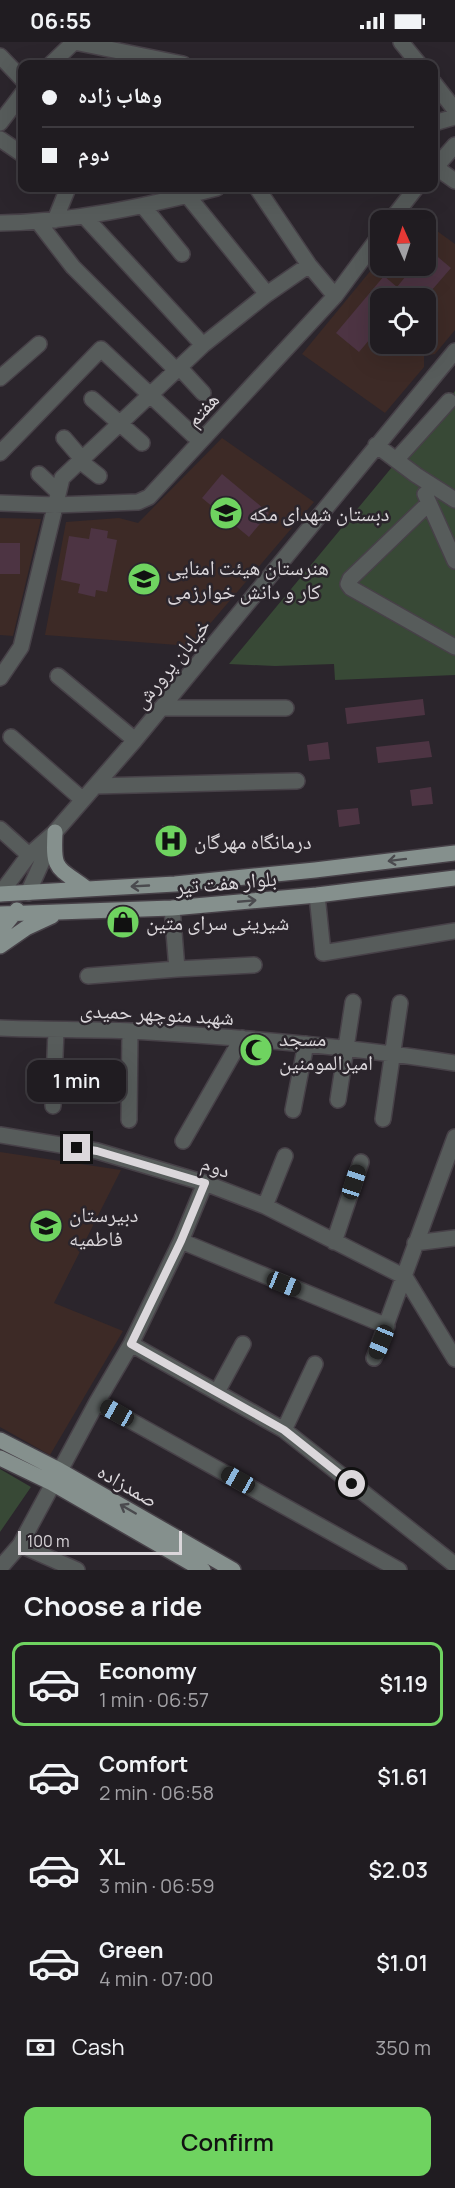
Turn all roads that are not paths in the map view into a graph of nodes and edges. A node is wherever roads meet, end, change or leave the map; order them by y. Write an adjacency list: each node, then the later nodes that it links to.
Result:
1 (74, 42): 4 (street); 5 (street)
2 (402, 42): 6 (street)
3 (0, 56): 7 (street)
4 (55, 60)
5 (157, 60)
6 (416, 60)
7 (18, 75)
8 (438, 88): 10 (street)
9 (18, 98): 11 (street)
10 (455, 110)
11 (1, 117)
12 (455, 117): 13 (street)
13 (438, 122)
14 (0, 139): 16 (street)
15 (455, 145): 17 (street)
16 (18, 151)
17 (438, 169)
18 (438, 171): 19 (street)
19 (455, 181)
20 (66, 192): 29 (street)
21 (152, 192): 26 (street)
22 (200, 192): 25 (street)
23 (259, 192): 34 (street)
24 (413, 192): 27 (street)
25 (187, 195): 26 (street); 35 (street)
26 (147, 205): 28 (street); 33 (street)
27 (400, 210)
28 (84, 216): 29 (street); 38 (street)
29 (55, 220): 31 (street)
30 (0, 223): 31 (street)
31 (39, 223): 40 (street)
32 (370, 249): 36 (street, هفتم)
33 (182, 254)
34 (309, 265): 35 (street); 36 (street)
35 (267, 294): 38 (street)
36 (335, 296): 57 (street, هفتم)
37 (39, 344): 41 (street)
38 (203, 345): 40 (street)
39 (455, 351): 50 (street, خیابان پرورش)
40 (178, 369): 42 (street); 43 (street)
41 (0, 378)
42 (203, 393)
43 (149, 396): 46 (street); 47 (street); 51 (street)
44 (92, 399): 46 (street)
45 (449, 401): 53 (street)
46 (119, 424): 49 (street); 52 (street)
47 (193, 435)
48 (64, 438): 52 (street)
49 (142, 443)
50 (376, 445): 53 (street); 65 (street, خیابان پرورش)
51 (0, 453)
52 (81, 460): 56 (street); 57 (street)
53 (396, 460): 55 (street)
54 (39, 474): 57 (street)
55 (416, 475): 58 (street); 60 (street)
56 (99, 476)
57 (57, 499): 59 (street, هفتم); 64 (street)
58 (455, 500)
59 (0, 503)
60 (429, 503): 61 (street); 62 (street)
61 (455, 561)
62 (455, 647)
63 (58, 676): 68 (street)
64 (0, 678)
65 (162, 708): 66 (street); 68 (street, خیابان پرورش)
66 (286, 708)
67 (12, 737): 71 (street)
68 (135, 740): 70 (street, خیابان پرورش)
69 (297, 782): 70 (street)
70 (95, 786): 71 (street, خیابان پرورش)
71 (83, 800): 73 (street, خیابان پرورش)
72 (0, 829): 75 (street)
73 (55, 832): 75 (street, خیابان پرورش); 78 (main road); 79 (street, خیابان پرورش)
74 (455, 853): 76 (main road, بلوار هفت تیر)
75 (29, 855): 80 (street, خیابان پرورش)
76 (436, 856): 77 (main road); 78 (main road, بلوار هفت تیر, one-way to 78)
77 (447, 879): 81 (main road, بلوار هفت تیر)
78 (86, 888): 79 (main road, بلوار هفت تیر)
79 (28, 893): 80 (main road, بلوار هفت تیر); 84 (main road)
80 (0, 894)
81 (317, 895): 82 (main road, بلوار هفت تیر, one-way to 81); 86 (street)
82 (172, 908): 83 (main road, بلوار هفت تیر); 89 (street)
83 (62, 912): 84 (main road, بلوار هفت تیر); 87 (main road)
84 (7, 914): 85 (main road)
85 (0, 931)
86 (455, 931)
87 (0, 946)
88 (254, 965): 89 (street)
89 (177, 969): 90 (street)
90 (88, 975)
91 (353, 1002): 98 (street)
92 (400, 1003): 99 (street)
93 (0, 1028): 94 (street, شهبد منوچهر حمیدی)
94 (56, 1030): 95 (street, شهبد منوچهر حمیدی); 102 (street)
95 (130, 1031): 96 (street, شهبد منوچهر حمیدی); 105 (street)
96 (242, 1038): 97 (street, شهبد منوچهر حمیدی); 108 (street)
97 (306, 1044): 98 (street, شهبد منوچهر حمیدی); 103 (street)
98 (345, 1048): 99 (street, شهبد منوچهر حمیدی); 101 (street)
99 (393, 1053): 100 (street, شهبد منوچهر حمیدی); 104 (street)
100 (455, 1063)
101 (338, 1100)
102 (53, 1106)
103 (293, 1110)
104 (383, 1119)
105 (129, 1120)
106 (0, 1135): 112 (street, دوم)
107 (455, 1137): 110 (street)
108 (183, 1142)
109 (285, 1156): 113 (street)
110 (451, 1159): 117 (street)
111 (361, 1162): 116 (street)
112 (205, 1183): 113 (street, دوم); 115 (street)
113 (265, 1206): 116 (street, دوم)
114 (455, 1238): 117 (street)
115 (181, 1241): 119 (street); 121 (street)
116 (334, 1242): 118 (street, دوم)
117 (415, 1243): 118 (street)
118 (405, 1278): 119 (street); 120 (street)
119 (387, 1326): 123 (street)
120 (451, 1340): 124 (street)
121 (131, 1344): 126 (street); 127 (street)
122 (243, 1344): 126 (street)
123 (374, 1358)
124 (455, 1359)
125 (315, 1364): 128 (street)
126 (217, 1392): 128 (street)
127 (97, 1402): 131 (street); 138 (street)
128 (284, 1430): 133 (street)
129 (0, 1440): 131 (main road, صمدزاده)
130 (0, 1458): 131 (main road, صمدزاده)
131 (55, 1477): 132 (street); 136 (main road, صمدزاده); 137 (main road, صمدزاده, one-way to 131)
132 (20, 1545): 134 (street); 135 (street)
133 (455, 1565)
134 (0, 1568)
135 (77, 1570)
136 (203, 1570)
137 (233, 1570)
138 (399, 1570)

